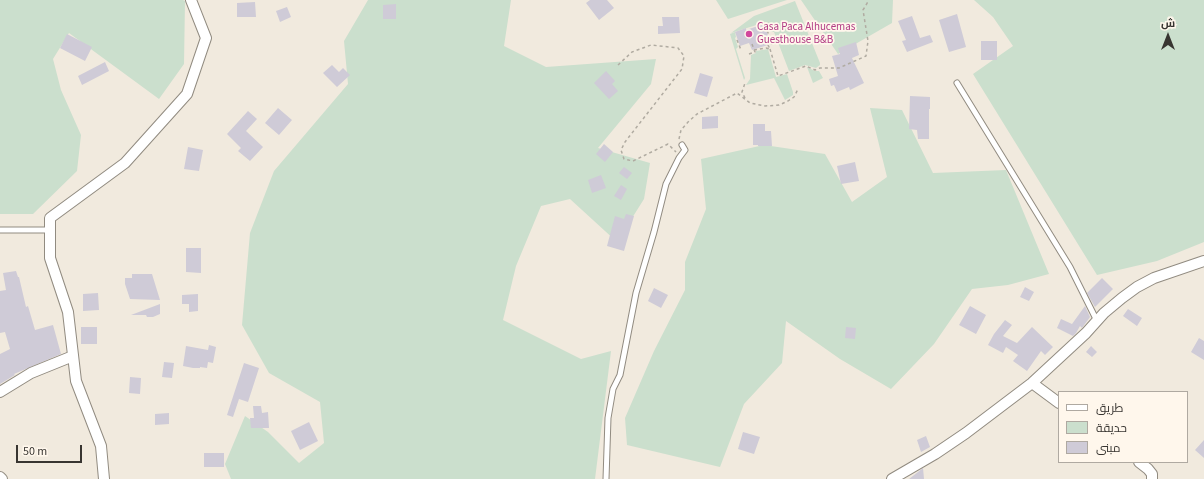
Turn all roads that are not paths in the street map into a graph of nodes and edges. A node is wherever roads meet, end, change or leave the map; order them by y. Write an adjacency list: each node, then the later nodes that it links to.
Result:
1 (191, 0): 5 (street)
2 (957, 84): 9 (lane)
3 (682, 145): 16 (lane)
4 (0, 230): 5 (lane)
5 (50, 230): 10 (street)
6 (1204, 261): 8 (street)
7 (1204, 269): 8 (street)
8 (1174, 272): 9 (street)
9 (1097, 321): 11 (street)
10 (73, 356): 12 (street); 15 (street)
11 (1032, 383): 13 (street); 17 (street)
12 (0, 392)
13 (1058, 402)
14 (1140, 463): 18 (street)
15 (104, 479)
16 (606, 479)
17 (892, 479)
18 (1152, 479)

